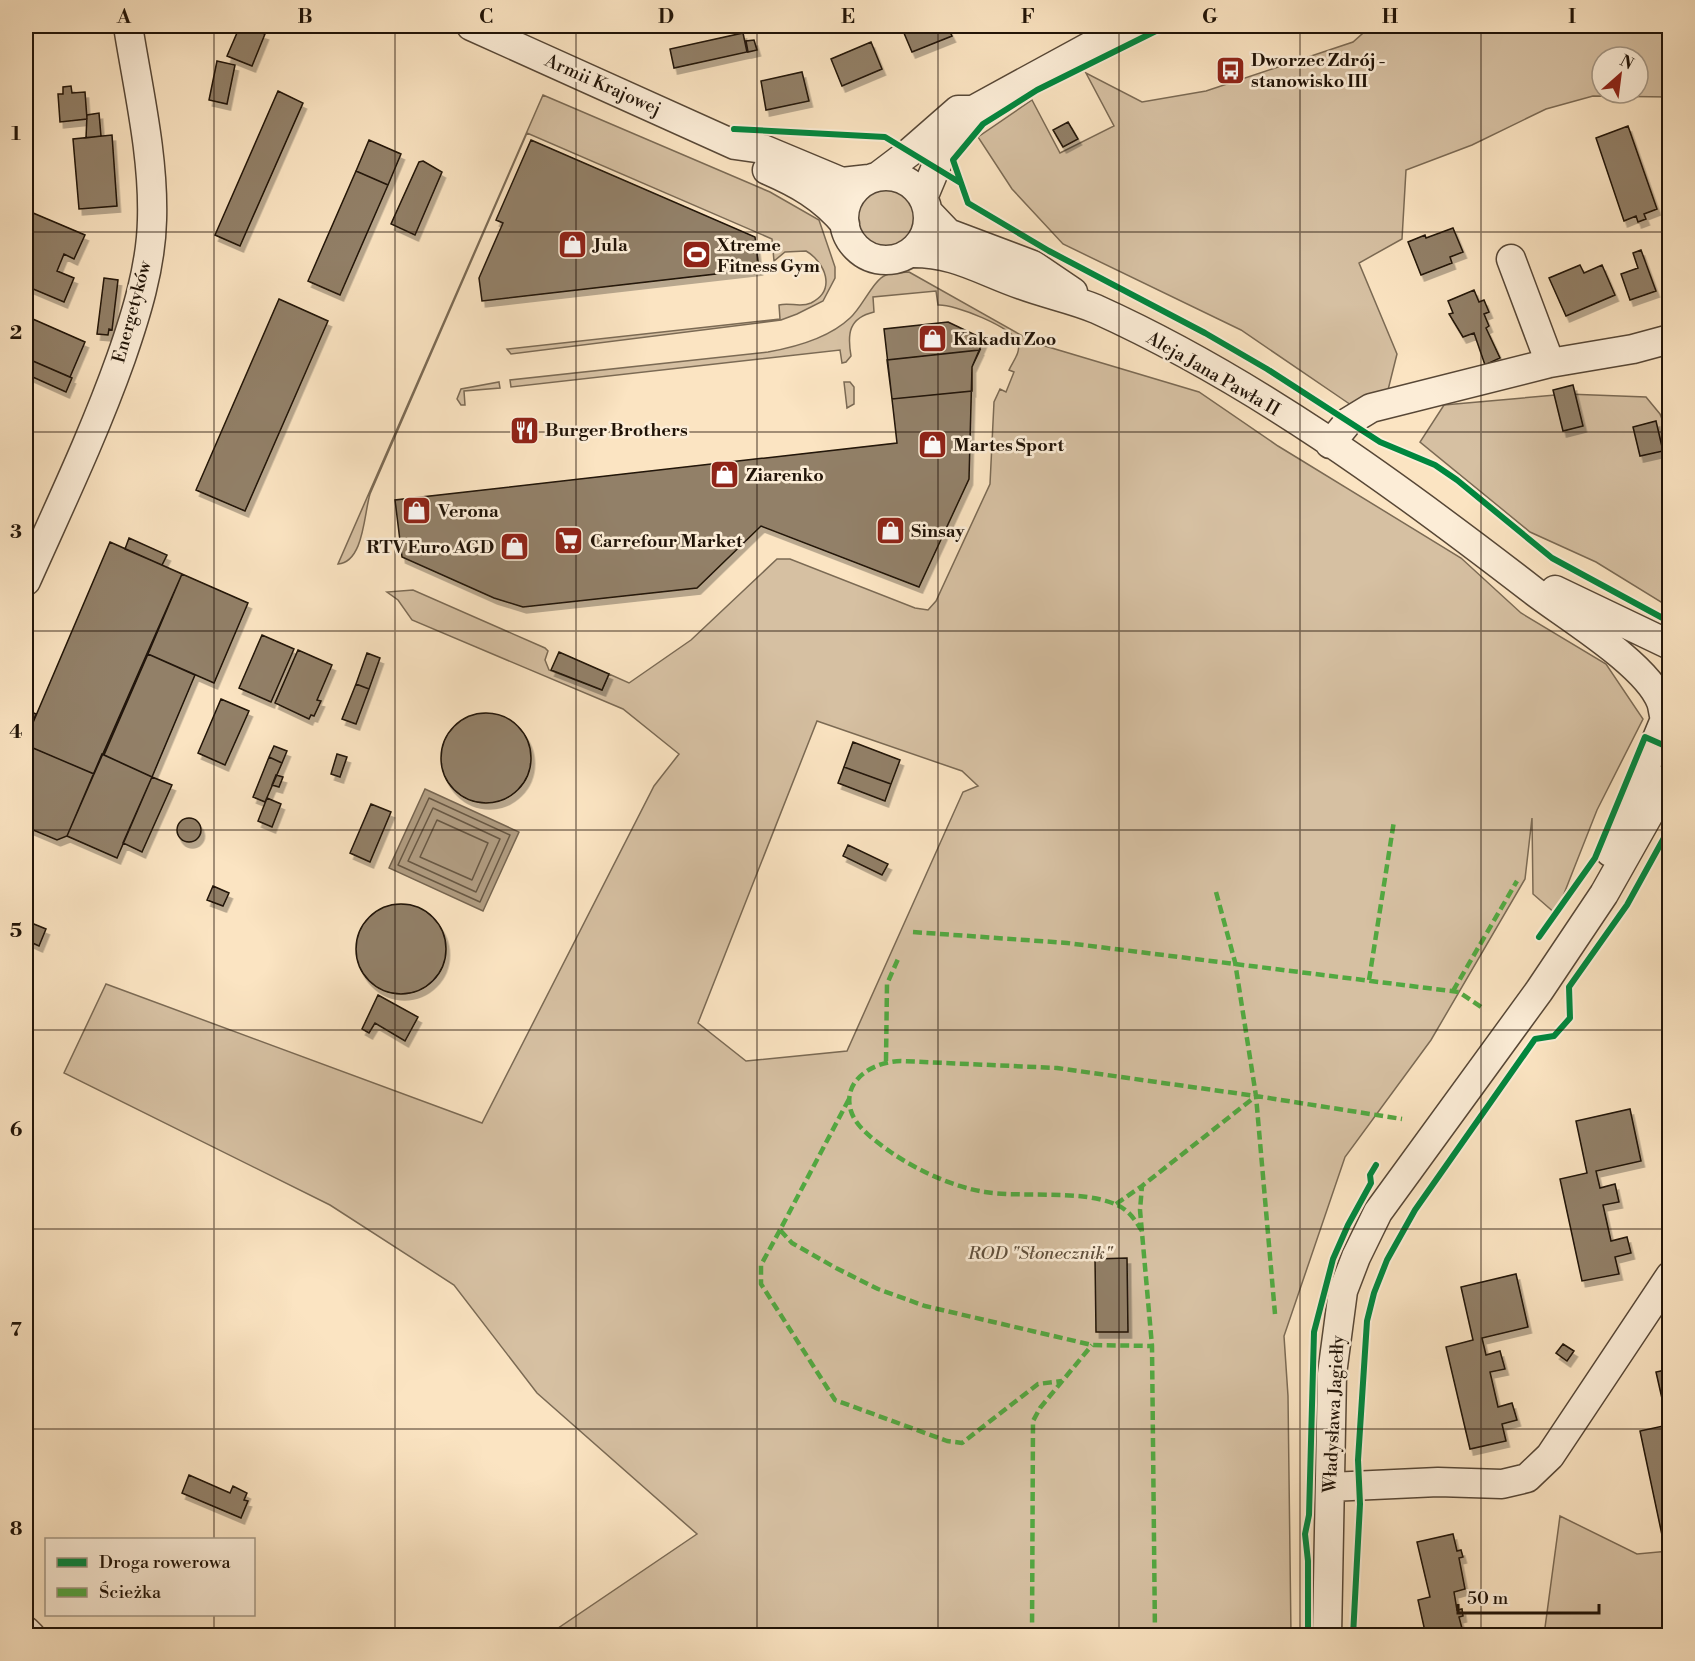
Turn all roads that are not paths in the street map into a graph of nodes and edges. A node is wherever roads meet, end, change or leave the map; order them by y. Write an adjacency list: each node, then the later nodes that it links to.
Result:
1 (128, 26): 16 (street, Energetyków)
2 (471, 26): 5 (street, Armii Krajowej)
3 (1136, 26): 4 (street)
4 (973, 110): 6 (street); 7 (street)
5 (735, 145): 6 (street, Armii Krajowej); 8 (street, Armii Krajowej)
6 (873, 178): 7 (street); 8 (street)
7 (926, 205): 9 (street); 11 (street, Aleja Jana Pawła II)
8 (844, 224): 9 (street)
9 (910, 253): 11 (street, Aleja Jana Pawła II)
10 (1510, 259): 13 (street)
11 (1093, 308): 14 (street, Aleja Jana Pawła II)
12 (1670, 339): 13 (street)
13 (1550, 363): 14 (street)
14 (1330, 444): 15 (street, Aleja Jana Pawła II)
15 (1497, 561): 17 (street, Aleja Jana Pawła II); 18 (street, Aleja Jana Pawła II)
16 (26, 581)
17 (1662, 643)
18 (1627, 662): 19 (street, Aleja Jana Pawła II); 20 (street, Aleja Jana Pawła II)
19 (1670, 681)
20 (1667, 717): 22 (street, Władysława Jagiełły)
21 (1670, 777): 22 (street, Władysława Jagiełły)
22 (1554, 969): 24 (street, Władysława Jagiełły)
23 (1670, 1276): 24 (street)
24 (1330, 1487): 27 (street, Władysława Jagiełły)
25 (26, 1631): 26 (street)
26 (31, 1635)
27 (1327, 1635)

